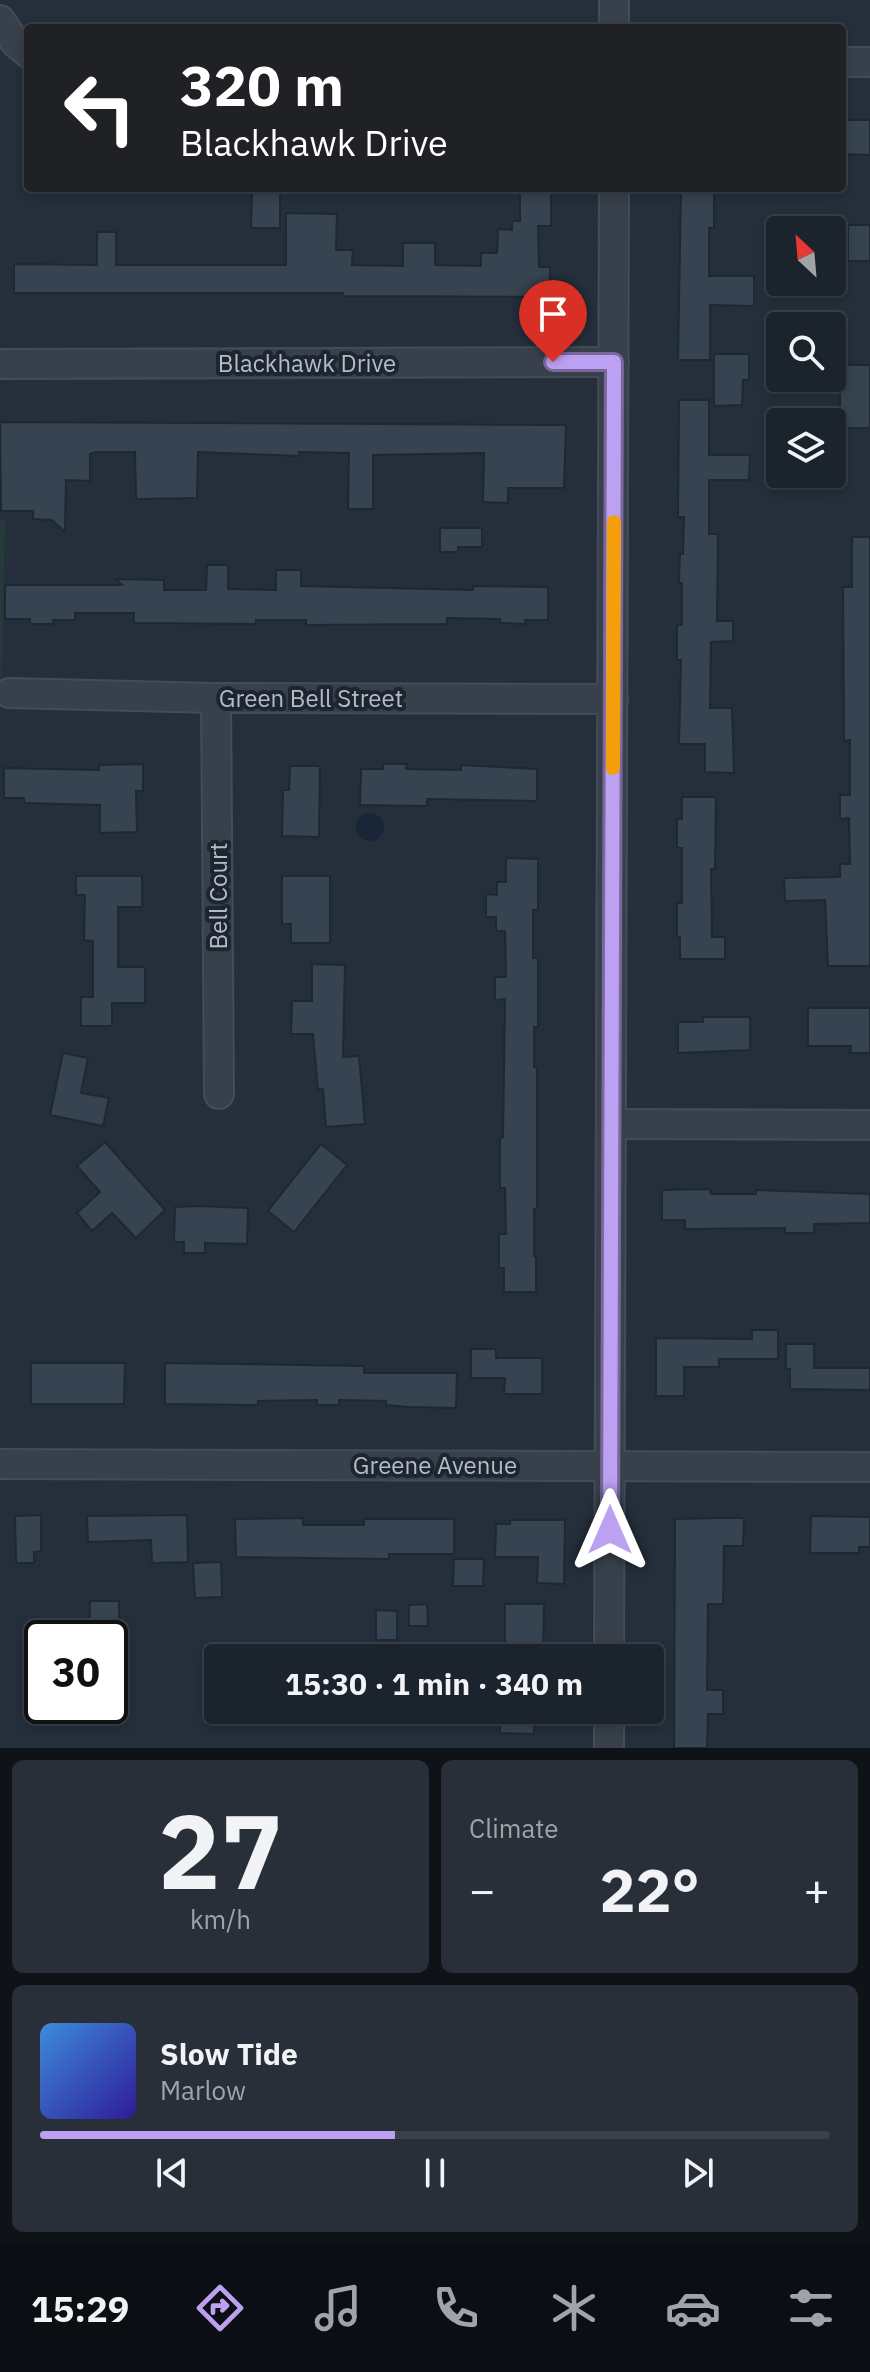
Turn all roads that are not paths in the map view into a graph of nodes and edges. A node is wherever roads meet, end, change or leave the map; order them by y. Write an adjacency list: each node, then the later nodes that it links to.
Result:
1 (614, 0): 3 (street)
2 (0, 20): 4 (street)
3 (614, 24)
4 (24, 49)
5 (846, 62): 6 (street)
6 (870, 62)
7 (614, 192): 8 (street)
8 (614, 362): 9 (street, Blackhawk Drive); 12 (street)
9 (0, 364)
10 (9, 693): 11 (street, Green Bell Street)
11 (216, 698): 12 (street, Green Bell Street); 13 (street, Bell Court)
12 (613, 699): 14 (street)
13 (219, 1094)
14 (611, 1124): 15 (street); 17 (street)
15 (870, 1125)
16 (0, 1464): 17 (street, Greene Avenue)
17 (610, 1466): 18 (street, Greene Avenue); 19 (street)
18 (870, 1467)
19 (609, 1644)
20 (609, 1724): 21 (street)
21 (609, 1748)

